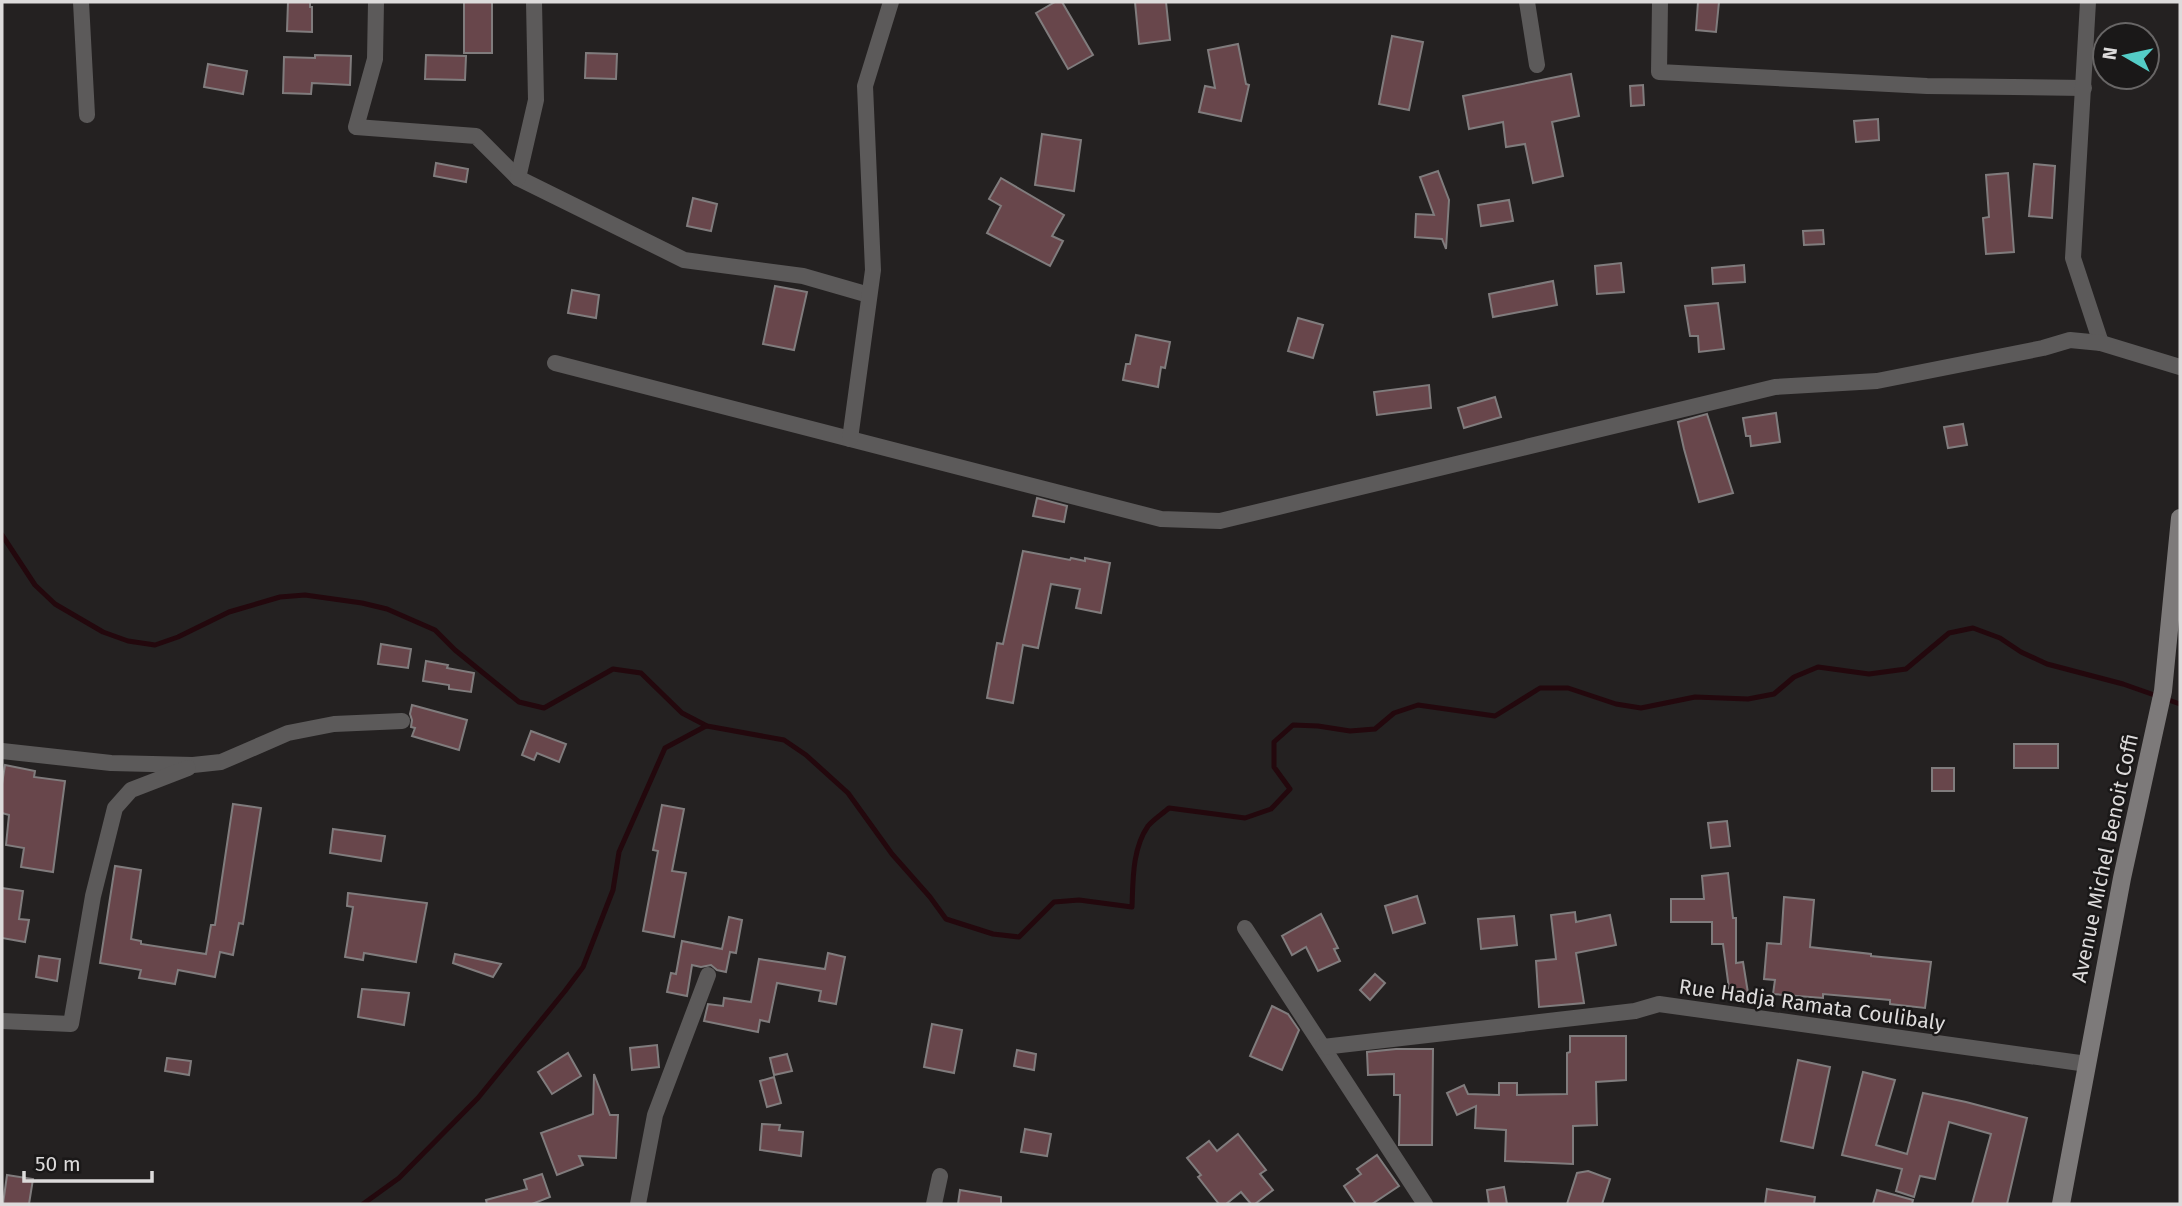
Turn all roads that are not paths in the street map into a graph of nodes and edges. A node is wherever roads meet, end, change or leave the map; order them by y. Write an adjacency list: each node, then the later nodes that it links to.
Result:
1 (81, 2): 10 (street)
2 (376, 2): 11 (street)
3 (534, 2): 11 (street)
4 (891, 2): 12 (street)
5 (1527, 2): 8 (street)
6 (1660, 2): 9 (street)
7 (2088, 2): 9 (street)
8 (1537, 65)
9 (2084, 88): 13 (street)
10 (86, 115)
11 (518, 178): 12 (street)
12 (869, 295): 16 (street)
13 (2101, 343): 15 (street); 16 (street)
14 (555, 363): 16 (street)
15 (2180, 367)
16 (850, 439)
17 (2180, 519): 25 (street, Avenue Michel Benoit Coffi)
18 (402, 721): 20 (street)
19 (2, 751): 20 (street)
20 (193, 765): 23 (street)
21 (1245, 928): 24 (street)
22 (709, 975): 27 (street)
23 (2, 1021)
24 (1322, 1047): 25 (street, Rue Hadja Ramata Coulibaly); 29 (street)
25 (2087, 1064): 30 (street, Avenue Michel Benoit Coffi)
26 (940, 1176): 28 (street)
27 (638, 1204)
28 (934, 1204)
29 (1425, 1204)
30 (2061, 1204)

